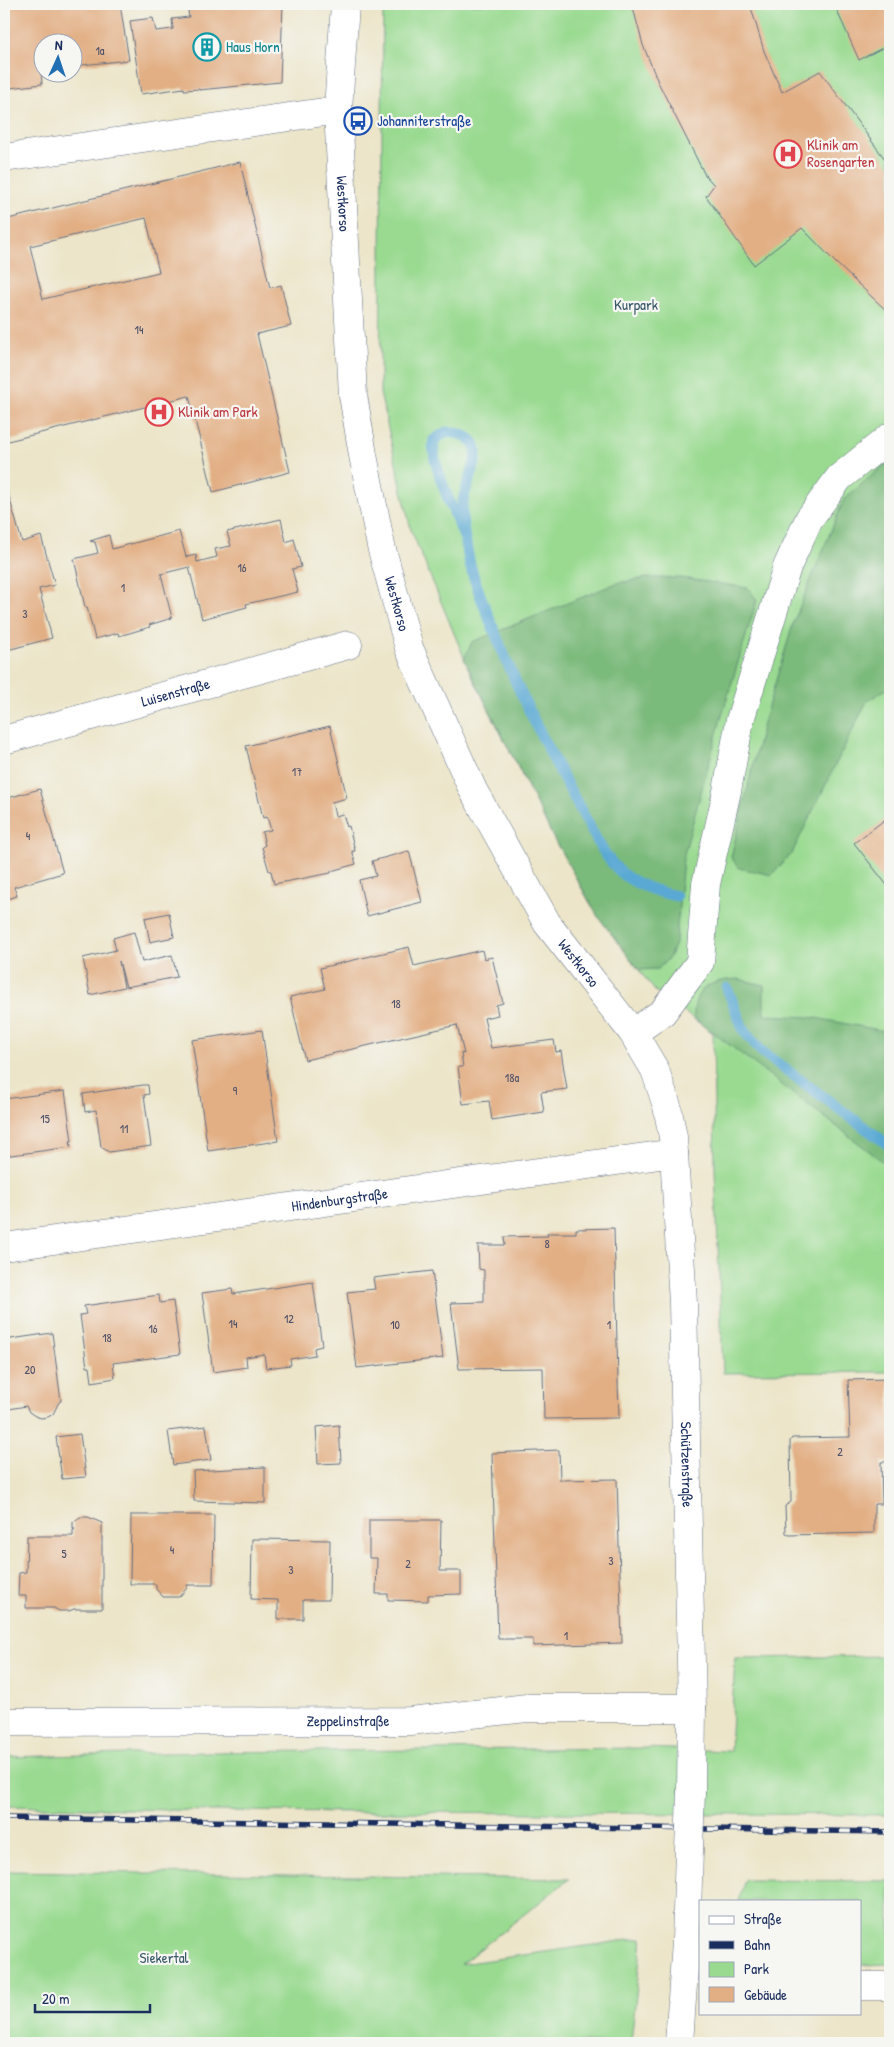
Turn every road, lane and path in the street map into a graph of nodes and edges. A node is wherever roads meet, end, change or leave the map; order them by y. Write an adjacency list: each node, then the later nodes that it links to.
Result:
1 (344, 4): 2 (street, Westkorso)
2 (338, 110): 3 (street); 7 (street, Westkorso)
3 (4, 158)
4 (890, 437): 7 (street)
5 (348, 645): 6 (street, Luisenstraße)
6 (4, 740)
7 (633, 1033): 8 (street, Westkorso)
8 (674, 1145): 9 (street, Hindenburgstraße); 10 (street, Schützenstraße)
9 (4, 1247)
10 (692, 1708): 11 (street, Zeppelinstraße); 12 (street, Schützenstraße, bridge)
11 (4, 1722)
12 (692, 1983): 15 (street)
13 (862, 1986): 14 (street)
14 (890, 1986)
15 (678, 2043)

